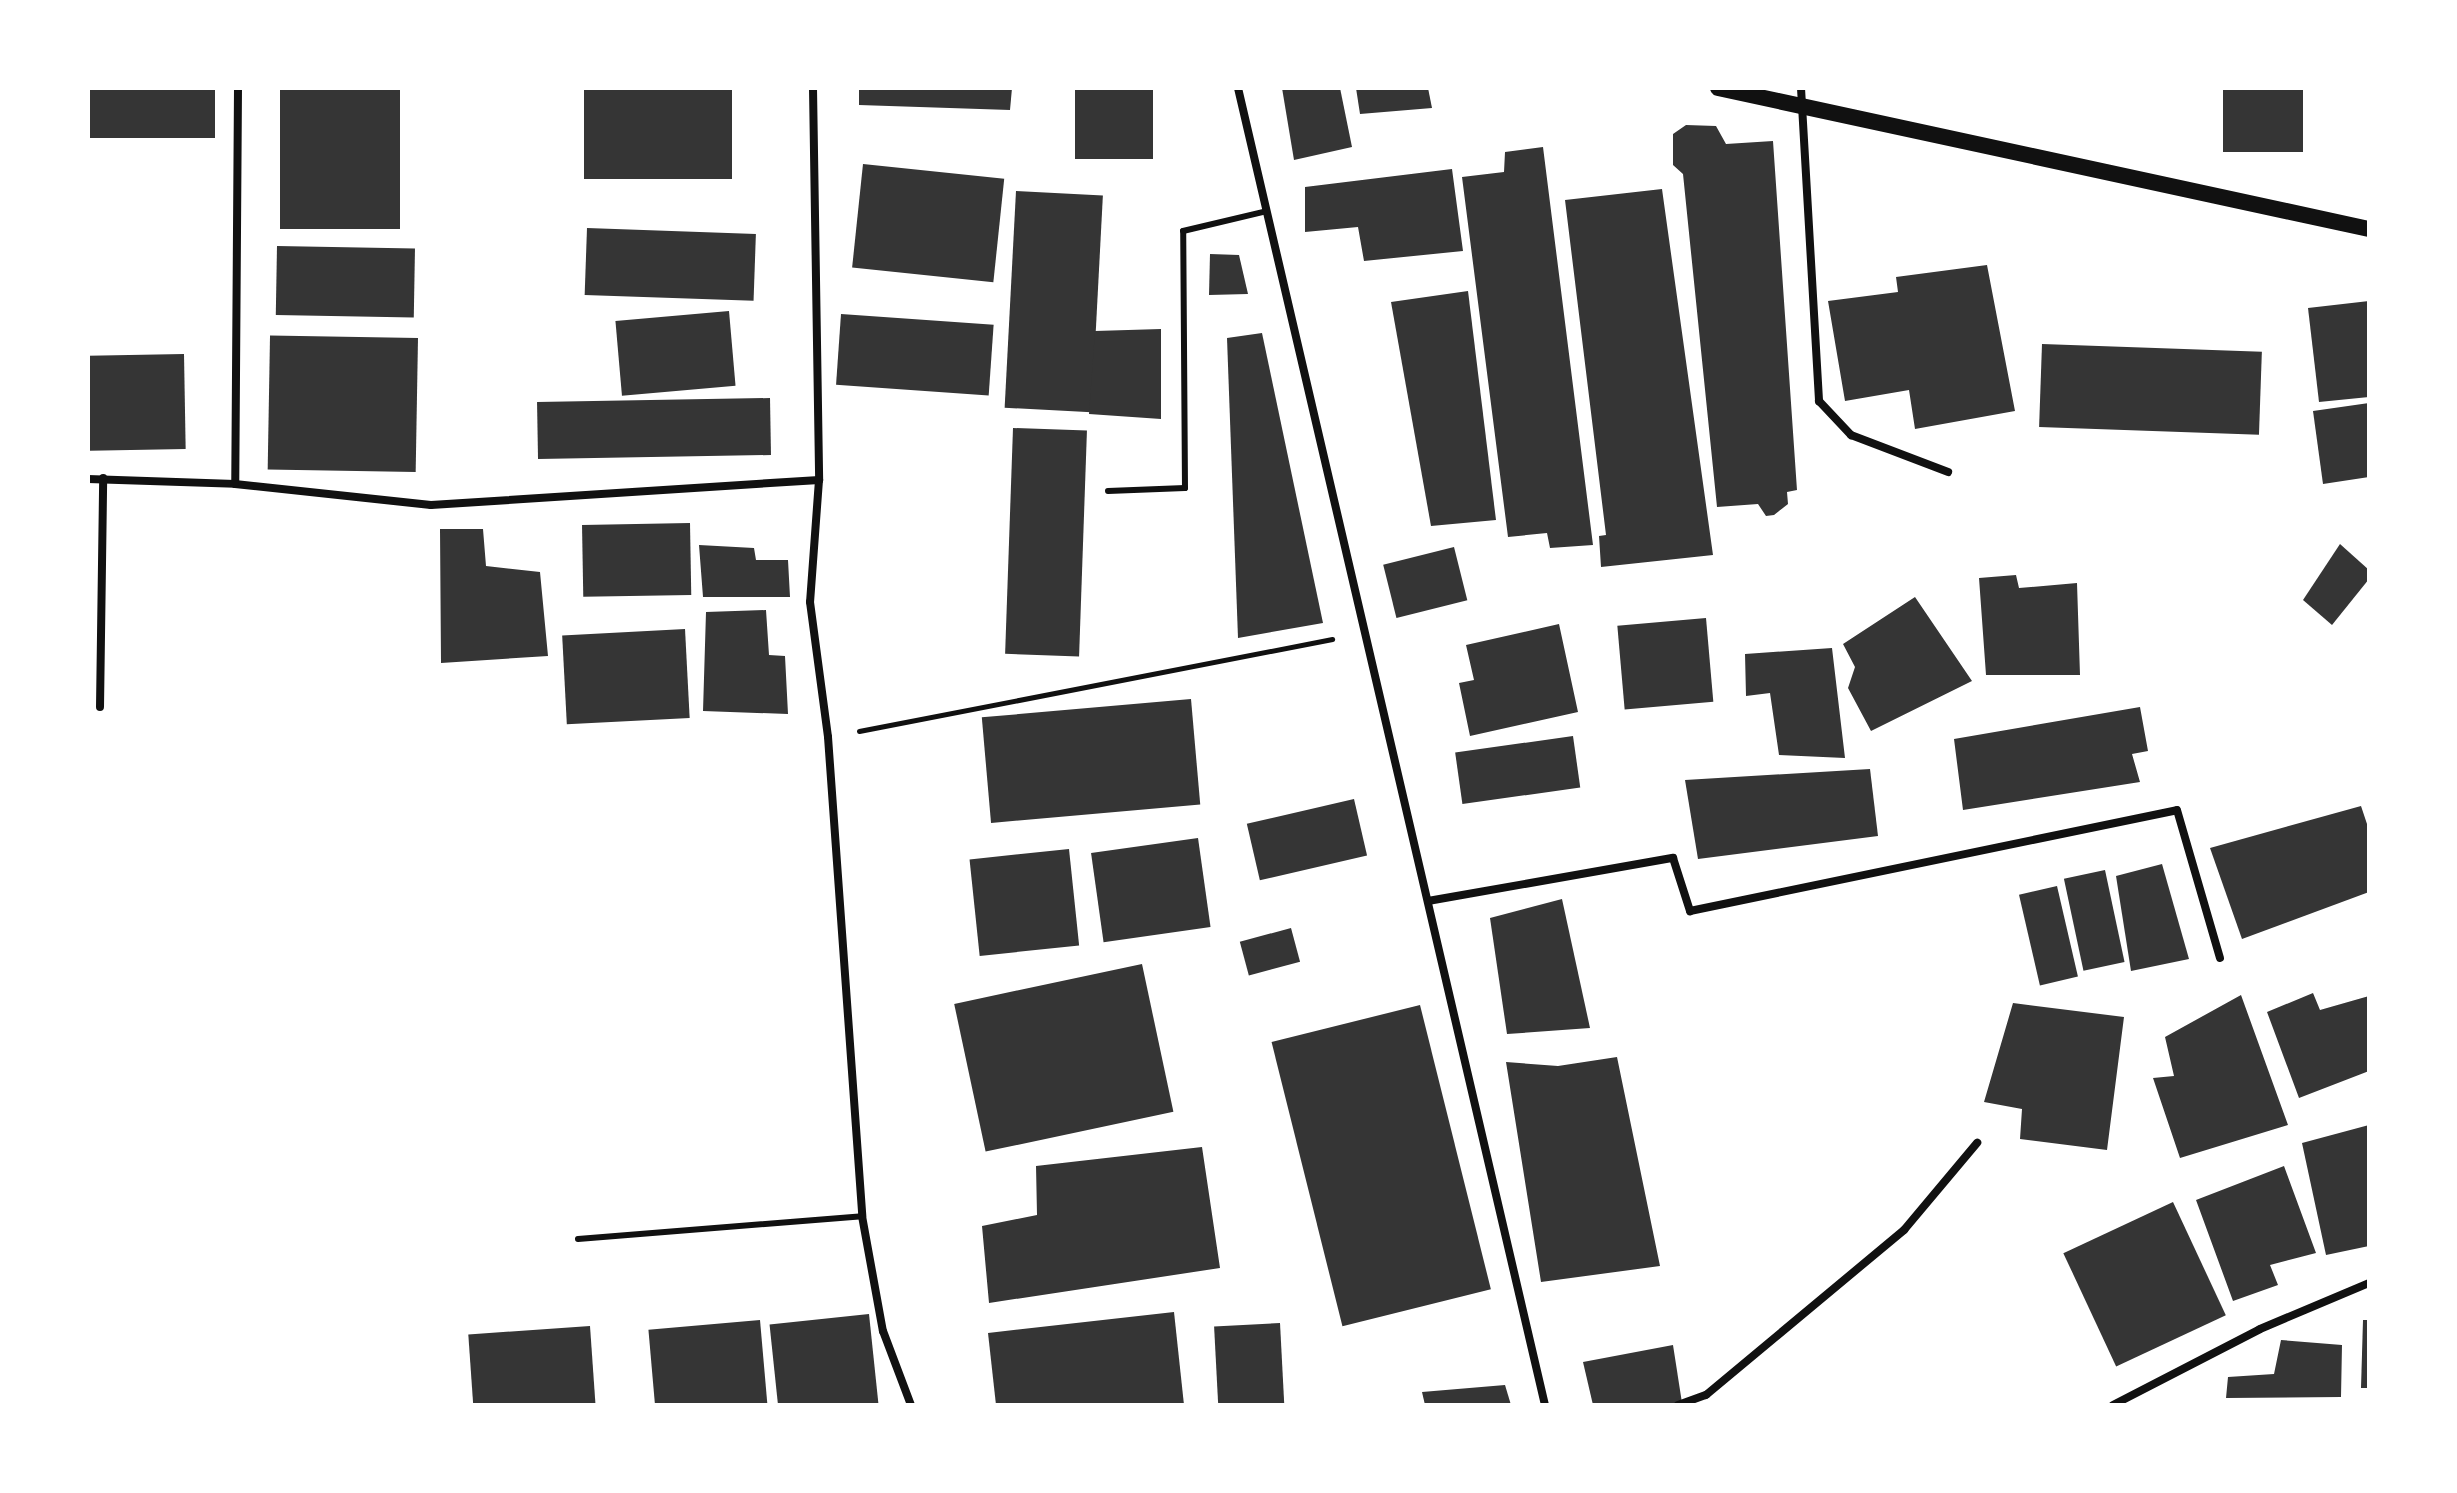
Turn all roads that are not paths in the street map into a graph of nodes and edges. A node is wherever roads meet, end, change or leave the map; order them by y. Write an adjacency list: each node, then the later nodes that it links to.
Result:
1 (238, 88): 12 (street)
2 (813, 88): 11 (street)
3 (1238, 88): 6 (street)
4 (1718, 88): 5 (main road)
5 (1800, 96): 7 (main road); 8 (street)
6 (1267, 211): 13 (lane); 15 (street)
7 (2369, 229)
8 (1948, 472)
9 (103, 478): 10 (street); 12 (street); 14 (street)
10 (88, 479)
11 (819, 480): 12 (street); 18 (street)
12 (235, 484)
13 (1108, 491)
14 (100, 707)
15 (1428, 901): 16 (street); 22 (street)
16 (2220, 958)
17 (1977, 1143): 23 (street)
18 (862, 1216): 19 (lane); 21 (street)
19 (578, 1239)
20 (2369, 1283): 24 (street)
21 (911, 1405)
22 (1545, 1405)
23 (1678, 1405)
24 (2113, 1405)

